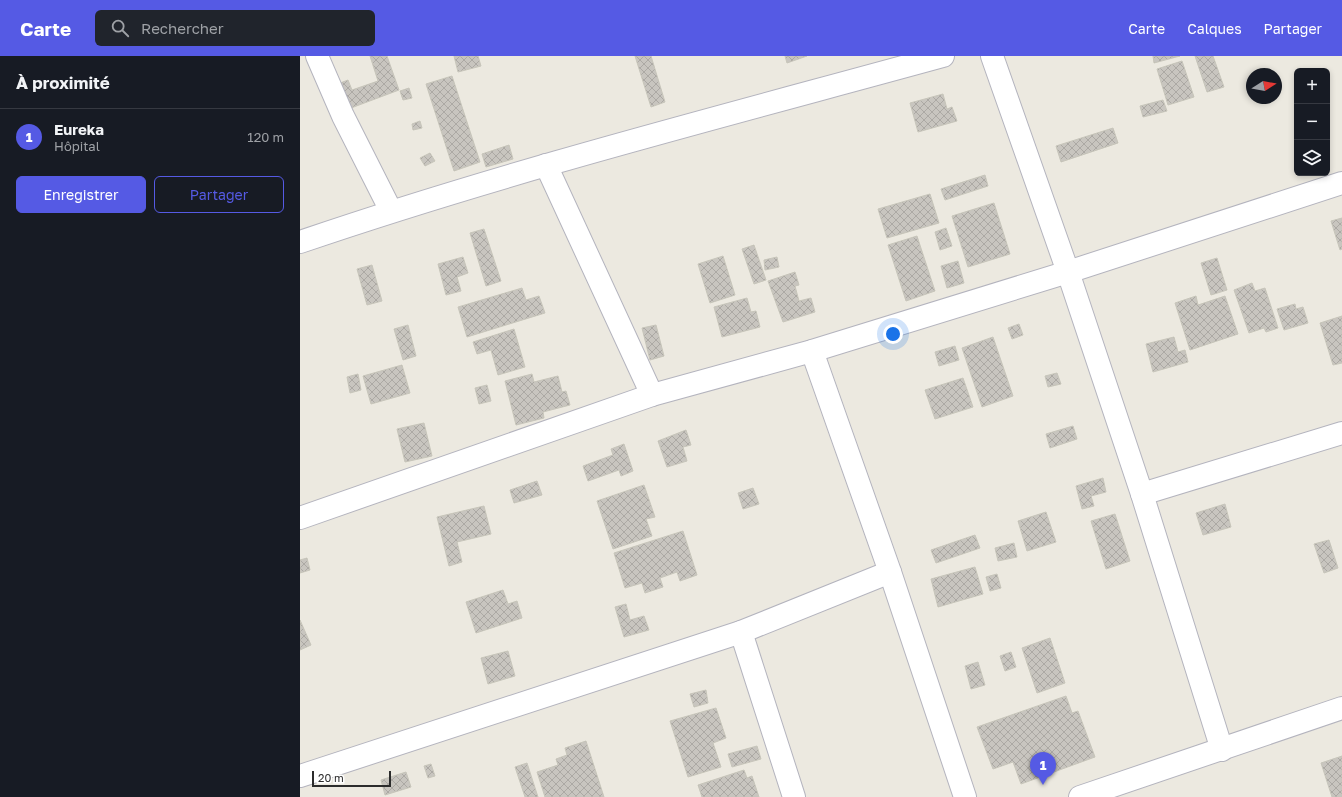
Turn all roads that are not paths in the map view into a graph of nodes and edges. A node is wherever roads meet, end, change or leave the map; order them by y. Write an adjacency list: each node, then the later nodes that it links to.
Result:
1 (317, 56): 6 (street)
2 (943, 56): 4 (street)
3 (992, 56): 8 (street)
4 (546, 165): 6 (street); 10 (street)
5 (1342, 183): 8 (street)
6 (391, 211): 7 (street)
7 (300, 242)
8 (1068, 272): 9 (street); 12 (street)
9 (812, 351): 10 (street); 14 (street)
10 (652, 395): 13 (street)
11 (1342, 433): 12 (street)
12 (1142, 494): 17 (street)
13 (300, 518)
14 (890, 572): 15 (street); 20 (street)
15 (741, 632): 18 (street); 19 (street)
16 (1342, 708): 17 (street)
17 (1222, 750): 21 (street)
18 (300, 776)
19 (794, 797)
20 (965, 797)
21 (1080, 797)

